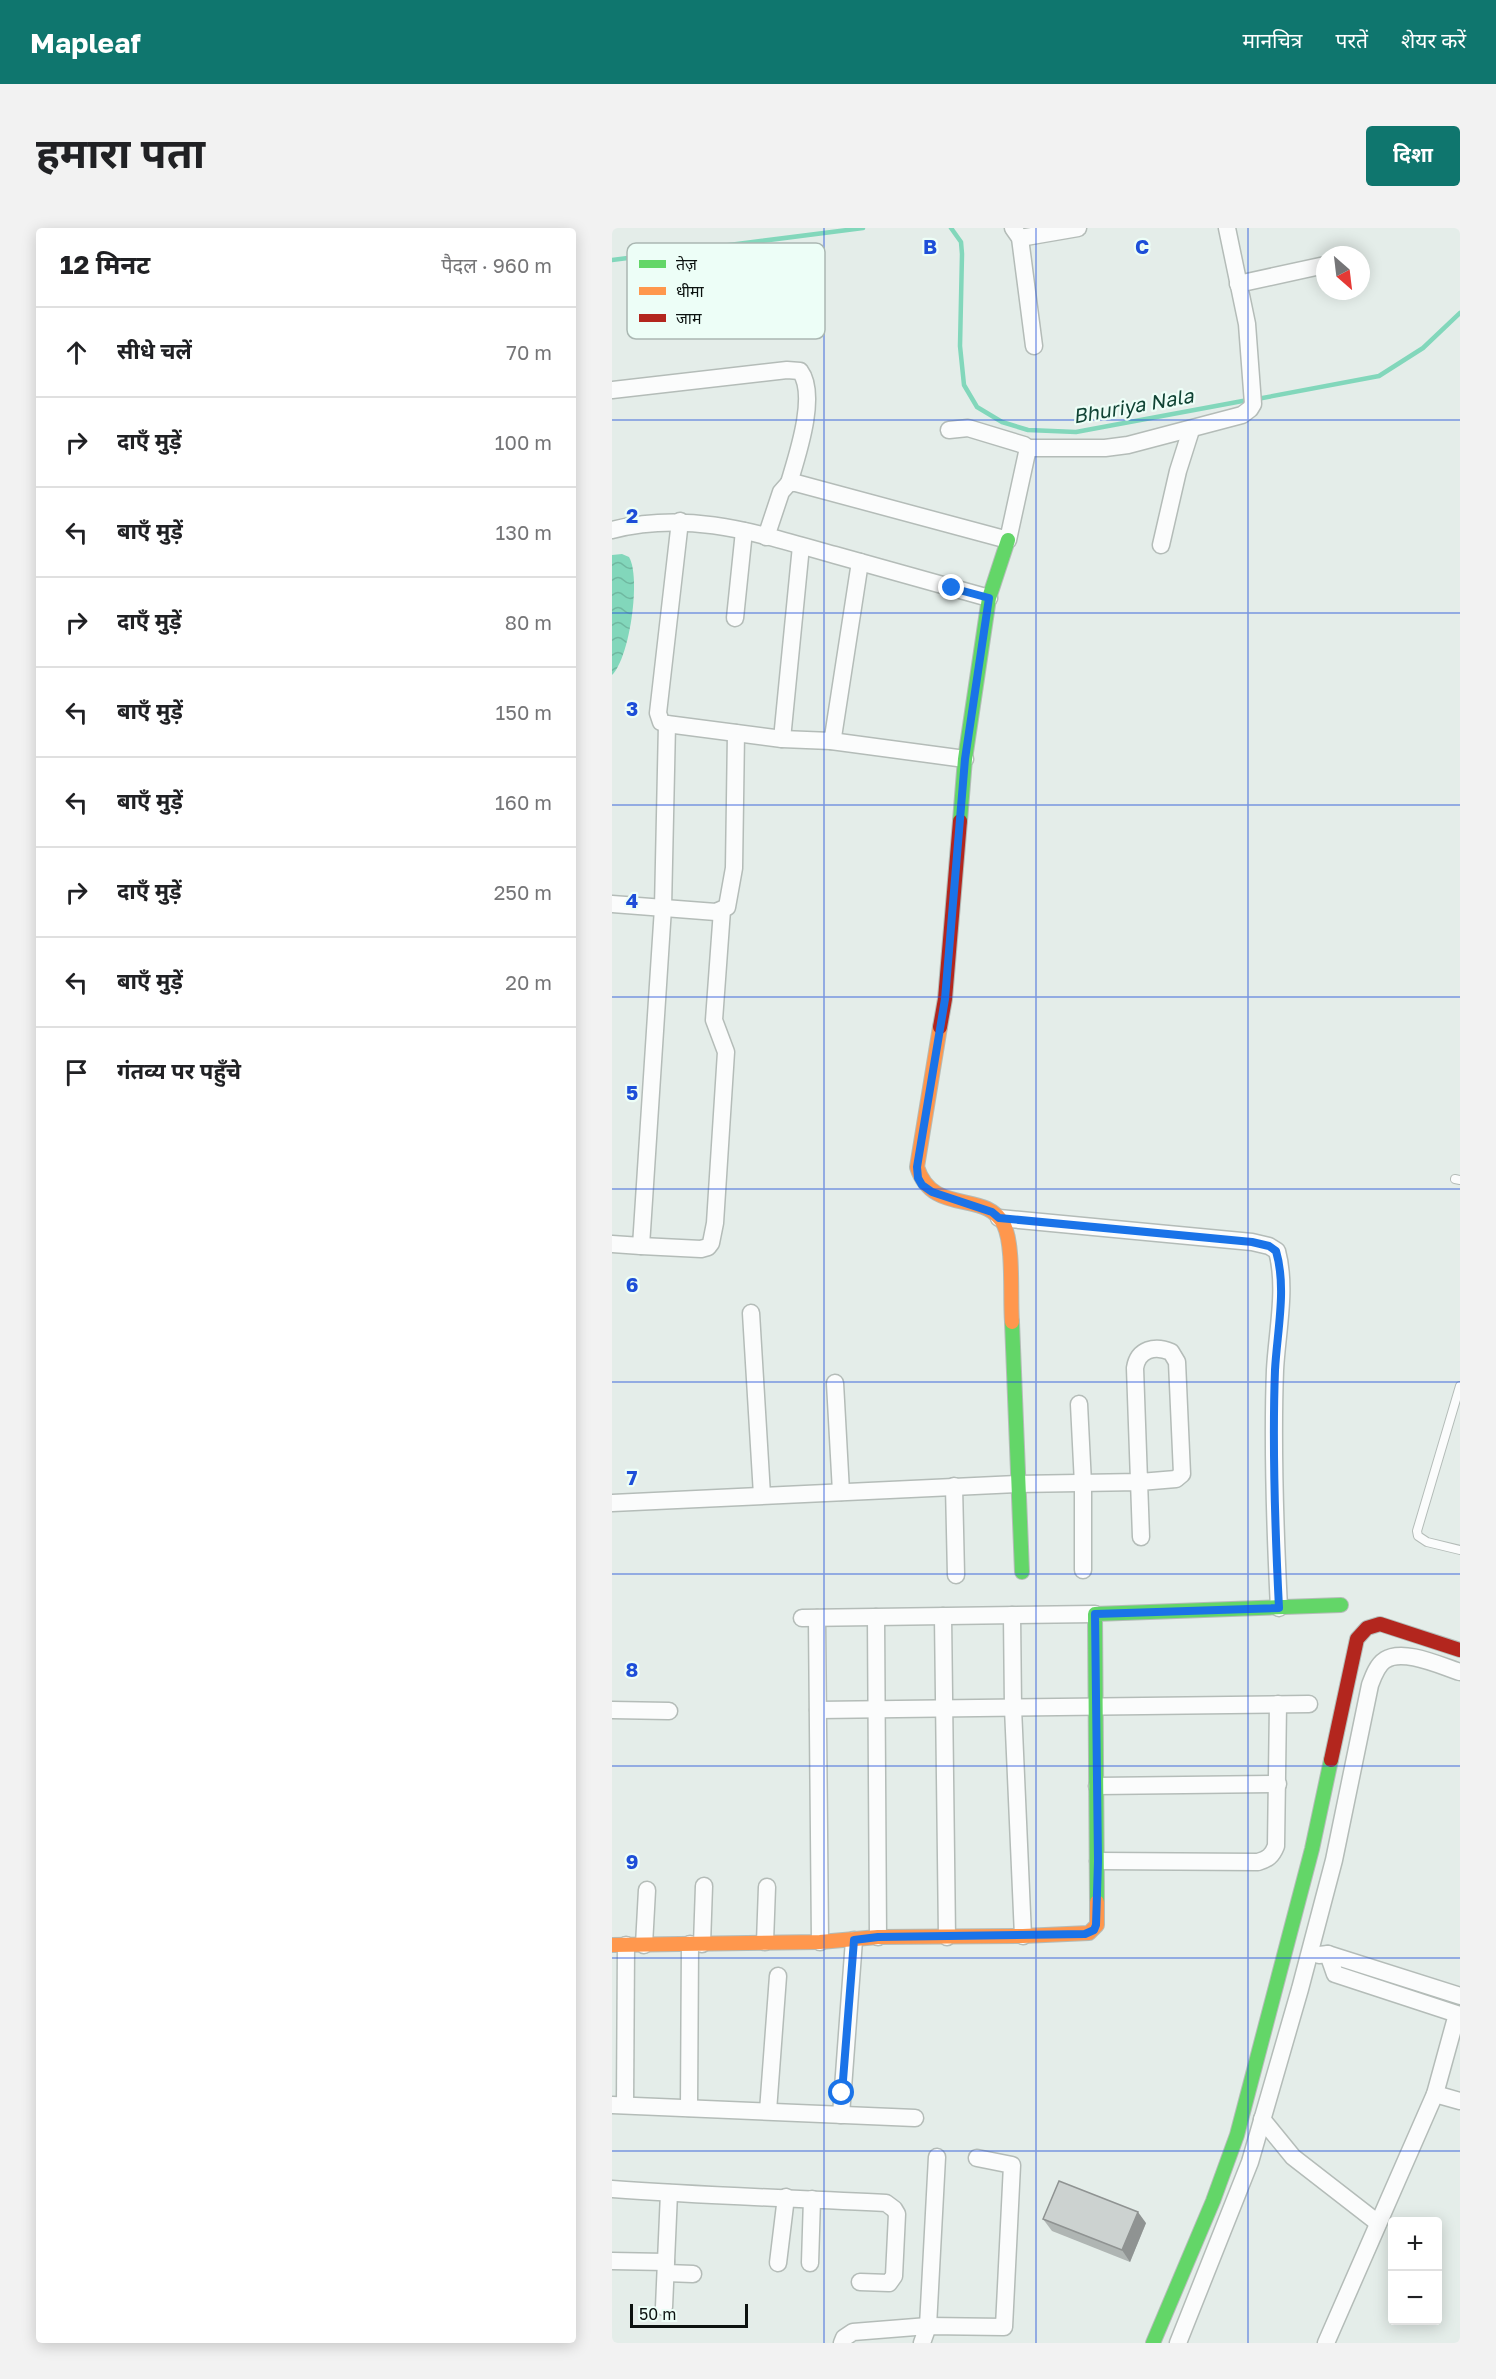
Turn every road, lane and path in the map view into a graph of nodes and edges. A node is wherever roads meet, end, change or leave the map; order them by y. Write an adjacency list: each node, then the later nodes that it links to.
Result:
1 (1078, 228): 3 (street)
2 (1227, 228): 5 (street)
3 (1017, 233): 6 (street)
4 (1316, 267): 5 (street)
5 (1238, 284): 9 (street)
6 (1034, 346)
7 (612, 390): 11 (street)
8 (949, 430): 10 (street)
9 (1191, 430): 10 (street); 17 (street)
10 (1028, 448): 16 (street)
11 (789, 483): 15 (street); 16 (street)
12 (680, 521): 13 (street); 14 (street); 22 (street)
13 (612, 530)
14 (744, 531): 15 (street); 21 (street)
15 (766, 537): 18 (street)
16 (1008, 540): 20 (street)
17 (1161, 545)
18 (801, 546): 19 (street); 24 (street)
19 (860, 562): 20 (street); 25 (street)
20 (989, 598): 26 (street)
21 (735, 618)
22 (667, 724): 23 (street); 28 (street)
23 (736, 733): 24 (street); 29 (street)
24 (782, 739): 25 (street)
25 (831, 741): 26 (street)
26 (965, 759): 30 (street)
27 (612, 904): 28 (street)
28 (663, 908): 29 (street); 32 (street)
29 (722, 910): 32 (street)
30 (999, 1218): 38 (street); 50 (street)
31 (612, 1244): 32 (street)
32 (641, 1246)
33 (751, 1314): 42 (street)
34 (835, 1383): 41 (street)
35 (1460, 1386): 45 (lane)
36 (1079, 1404): 39 (street)
37 (1140, 1482): 37 (street); 39 (street); 44 (street)
38 (1017, 1484): 39 (street); 40 (street); 47 (street)
39 (1083, 1484): 46 (street)
40 (954, 1486): 41 (street); 48 (street)
41 (841, 1492): 42 (street)
42 (762, 1495): 43 (street)
43 (612, 1503)
44 (1141, 1537)
45 (1460, 1550)
46 (1083, 1570)
47 (1022, 1572)
48 (956, 1575)
49 (1341, 1605): 50 (street)
50 (1279, 1608): 51 (street)
51 (1095, 1614): 52 (street); 61 (street)
52 (1012, 1615): 53 (street); 62 (street)
53 (943, 1616): 54 (street); 63 (street)
54 (876, 1617): 65 (street); 66 (street)
55 (1460, 1650): 57 (street)
56 (1460, 1672): 58 (street)
57 (1343, 1702): 58 (street); 83 (street)
58 (1366, 1702): 85 (street)
59 (1278, 1704): 60 (street); 61 (street); 68 (street)
60 (1309, 1704)
61 (1096, 1706): 62 (street); 69 (street)
62 (1013, 1708): 63 (street); 75 (street)
63 (944, 1709): 66 (street); 74 (street)
64 (612, 1710): 67 (street)
65 (818, 1710): 66 (street); 79 (street)
66 (876, 1710): 76 (street)
67 (669, 1712)
68 (1278, 1784): 69 (street); 70 (street)
69 (1097, 1786): 70 (street)
70 (1098, 1861): 75 (street)
71 (704, 1886): 80 (street)
72 (767, 1887): 78 (street)
73 (647, 1890): 82 (street)
74 (946, 1936): 75 (street); 76 (street)
75 (1023, 1936)
76 (878, 1937): 77 (street)
77 (854, 1940): 79 (street); 93 (street)
78 (765, 1942): 79 (street); 80 (street)
79 (820, 1942)
80 (696, 1944): 82 (street); 91 (street)
81 (619, 1945): 82 (street); 90 (street)
82 (644, 1945)
83 (1286, 1948): 85 (street); 96 (street)
84 (1328, 1954): 85 (street); 87 (street); 88 (street)
85 (1309, 1955): 95 (street)
86 (778, 1977): 92 (street)
87 (1460, 1996)
88 (1435, 2094): 89 (street); 104 (street)
89 (1460, 2101)
90 (619, 2105): 91 (street)
91 (689, 2108): 92 (street)
92 (768, 2111): 93 (street)
93 (841, 2115): 94 (street)
94 (915, 2118)
95 (1262, 2119): 99 (street); 104 (street)
96 (1230, 2155): 99 (street); 115 (street)
97 (937, 2157): 112 (street)
98 (976, 2158): 112 (street)
99 (1250, 2162): 116 (street)
100 (612, 2189): 101 (street)
101 (669, 2193): 102 (street); 108 (street)
102 (786, 2197): 103 (street); 106 (street)
103 (812, 2199): 107 (street); 110 (street)
104 (1378, 2223): 117 (street)
105 (612, 2261): 108 (street)
106 (778, 2263)
107 (810, 2263)
108 (666, 2267): 109 (street); 111 (street)
109 (693, 2274)
110 (860, 2282)
111 (664, 2307)
112 (928, 2326): 113 (street); 114 (street)
113 (842, 2343)
114 (922, 2343)
115 (1153, 2343)
116 (1179, 2343)
117 (1326, 2343)

